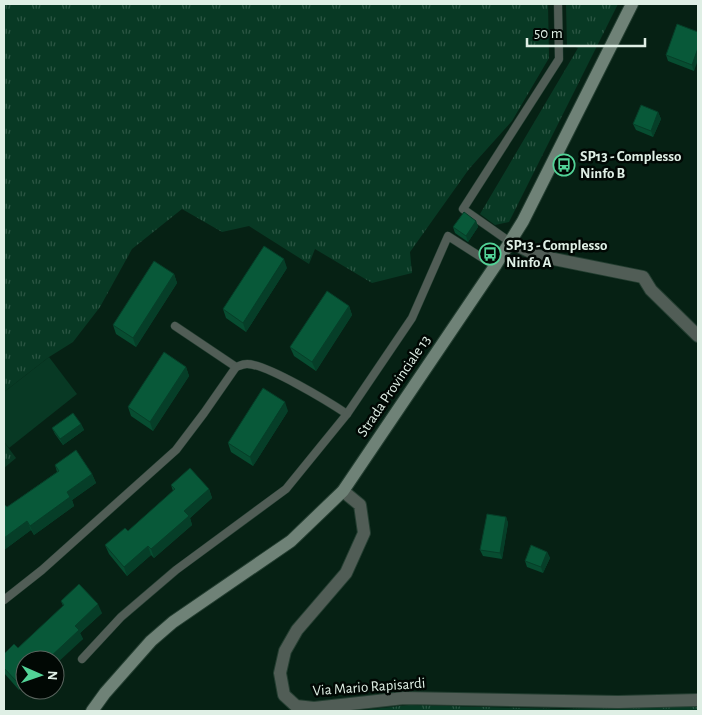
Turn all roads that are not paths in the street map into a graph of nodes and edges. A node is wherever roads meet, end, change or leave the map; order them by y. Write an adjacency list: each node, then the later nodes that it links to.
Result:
1 (558, 4): 3 (lane)
2 (632, 4): 3 (main road, Strada Provinciale 13)
3 (510, 242): 4 (main road, Strada Provinciale 13); 6 (street)
4 (495, 266): 8 (lane); 9 (main road, Strada Provinciale 13)
5 (175, 326): 7 (lane)
6 (698, 336)
7 (236, 367): 8 (lane); 10 (lane)
8 (347, 414): 11 (lane)
9 (343, 491): 12 (street, Via Mario Rapisardi); 13 (main road, Strada Provinciale 13)
10 (4, 600)
11 (82, 659)
12 (698, 700)
13 (92, 711)

